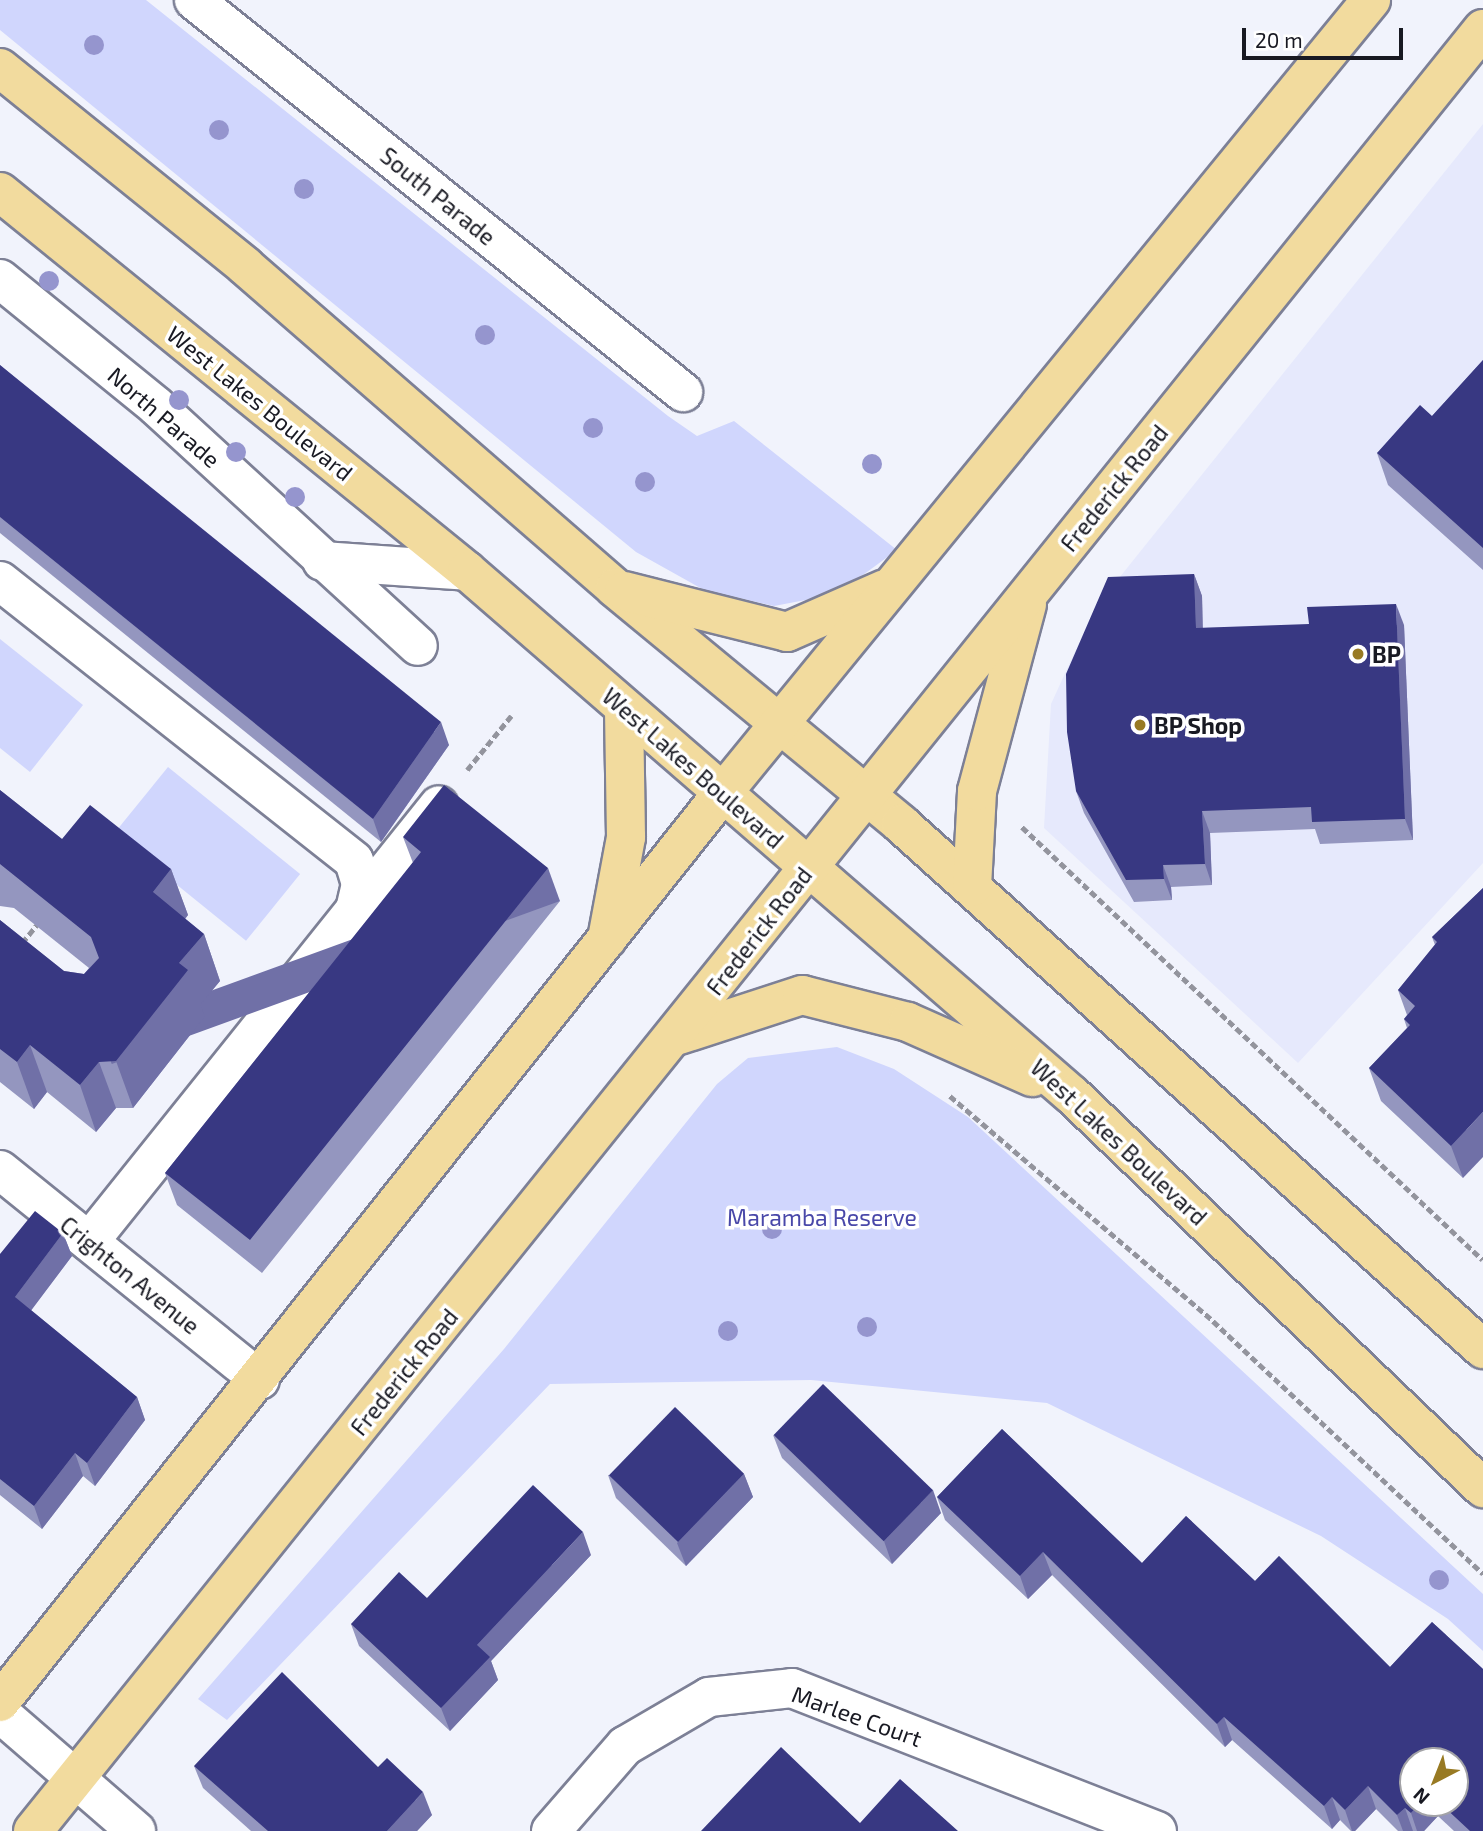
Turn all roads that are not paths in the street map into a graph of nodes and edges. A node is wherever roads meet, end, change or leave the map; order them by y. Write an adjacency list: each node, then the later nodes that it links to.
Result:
1 (194, 0): 7 (street, South Parade)
2 (1371, 0): 11 (main road)
3 (1483, 29): 13 (main road, Frederick Road)
4 (0, 68): 12 (main road)
5 (0, 192): 9 (main road, West Lakes Boulevard)
6 (0, 279): 8 (street, North Parade)
7 (682, 393)
8 (322, 562): 9 (street); 14 (street, North Parade)
9 (467, 571): 15 (main road, West Lakes Boulevard)
10 (0, 581): 22 (street)
11 (891, 586): 12 (main road); 16 (main road)
12 (615, 588): 16 (main road)
13 (1030, 593): 19 (main road, Frederick Road); 21 (main road)
14 (418, 646)
15 (624, 708): 18 (main road, West Lakes Boulevard); 23 (main road)
16 (777, 726): 18 (main road); 19 (main road)
17 (447, 794): 22 (street)
18 (721, 795): 20 (main road, West Lakes Boulevard); 23 (main road)
19 (866, 797): 20 (main road, Frederick Road); 21 (main road)
20 (808, 868): 24 (main road, Frederick Road); 25 (main road, West Lakes Boulevard)
21 (972, 887): 28 (main road)
22 (355, 911): 27 (street)
23 (607, 943): 29 (main road)
24 (676, 1036): 25 (main road); 33 (main road, Frederick Road)
25 (1072, 1095): 30 (main road, West Lakes Boulevard)
26 (0, 1170): 27 (street, Crighton Avenue)
27 (89, 1242): 29 (street, Crighton Avenue)
28 (1483, 1349)
29 (260, 1380): 31 (main road)
30 (1483, 1488)
31 (0, 1702)
32 (0, 1713): 33 (street)
33 (76, 1777): 34 (main road, Frederick Road); 35 (street)
34 (33, 1831)
35 (136, 1831)
36 (551, 1831): 37 (street, Marlee Court)
37 (1157, 1831)

